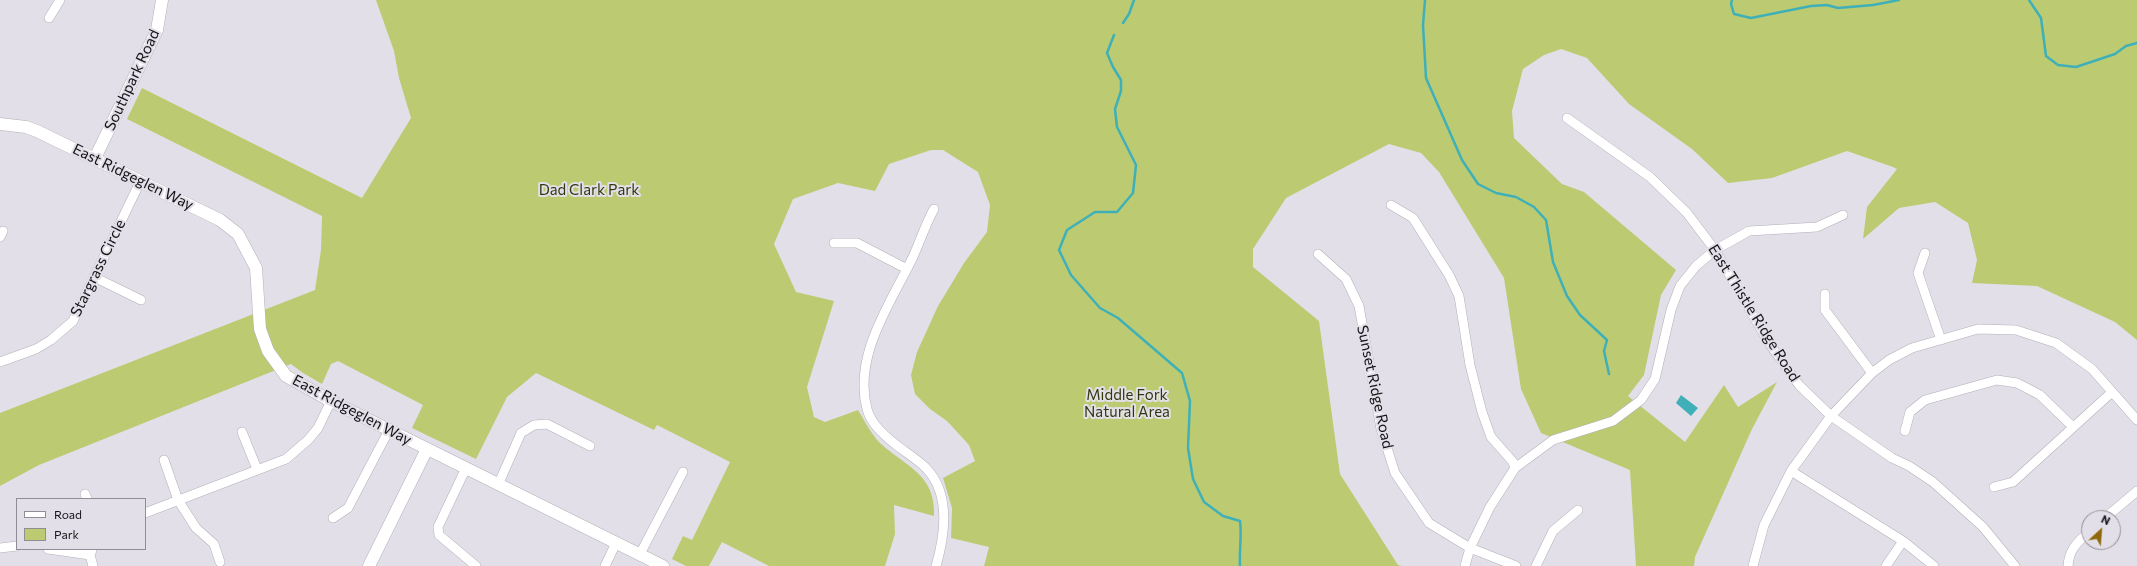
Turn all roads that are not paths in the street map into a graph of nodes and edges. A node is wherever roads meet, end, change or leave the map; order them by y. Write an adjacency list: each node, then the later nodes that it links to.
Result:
1 (60, 0): 3 (street)
2 (162, 0): 6 (street, Southpark Road)
3 (49, 18)
4 (1567, 118): 12 (street, East Thistle Ridge Road)
5 (0, 124): 6 (street, East Ridgeglen Way)
6 (95, 158): 7 (street, East Ridgeglen Way)
7 (140, 182): 16 (street, Stargrass Circle); 23 (street, East Ridgeglen Way)
8 (1391, 205): 34 (street)
9 (934, 209): 15 (street)
10 (1843, 215): 12 (street)
11 (834, 243): 15 (street)
12 (1715, 250): 24 (street, East Thistle Ridge Road); 34 (street)
13 (1925, 253): 19 (street)
14 (1318, 254): 51 (street, Sunset Ridge Road)
15 (907, 269): 61 (street)
16 (94, 277): 18 (street); 20 (street, Stargrass Circle)
17 (1825, 294): 21 (street)
18 (141, 300)
19 (1941, 340): 21 (street); 22 (street)
20 (0, 362)
21 (1872, 374): 24 (street)
22 (2112, 392): 25 (street); 26 (street)
23 (331, 402): 27 (street, East Ridgeglen Way); 35 (street)
24 (1831, 416): 36 (street); 68 (street, East Thistle Ridge Road)
25 (2137, 420)
26 (2073, 427): 28 (street); 39 (street)
27 (389, 430): 31 (street, East Ridgeglen Way); 45 (street)
28 (1905, 431)
29 (242, 432): 35 (street)
30 (590, 446): 38 (street)
31 (427, 449): 33 (street, East Ridgeglen Way); 57 (street)
32 (164, 460): 41 (street)
33 (466, 468): 38 (street, East Ridgeglen Way); 58 (street)
34 (1515, 468): 51 (street)
35 (257, 469): 41 (street)
36 (1791, 471): 47 (street); 65 (street)
37 (683, 472): 54 (street)
38 (498, 485): 48 (street, East Ridgeglen Way)
39 (1994, 487)
40 (2137, 491): 43 (street)
41 (178, 500): 44 (street); 55 (street)
42 (1578, 510): 64 (street)
43 (2114, 510)
44 (146, 513)
45 (333, 518)
46 (2081, 539): 69 (street)
47 (1903, 541): 66 (street); 67 (street)
48 (616, 543): 54 (street, East Ridgeglen Way); 59 (street)
49 (16, 546): 50 (street)
50 (0, 548)
51 (1470, 548): 62 (street); 63 (street, Sunset Ridge Road)
52 (62, 550): 53 (street)
53 (91, 552): 56 (street)
54 (640, 554): 60 (street, East Ridgeglen Way)
55 (220, 562)
56 (93, 566)
57 (369, 566)
58 (476, 566)
59 (605, 566)
60 (663, 566)
61 (936, 566)
62 (1465, 566)
63 (1516, 566)
64 (1536, 566)
65 (1753, 566)
66 (1886, 566)
67 (1934, 566)
68 (2015, 566)
69 (2068, 566)

